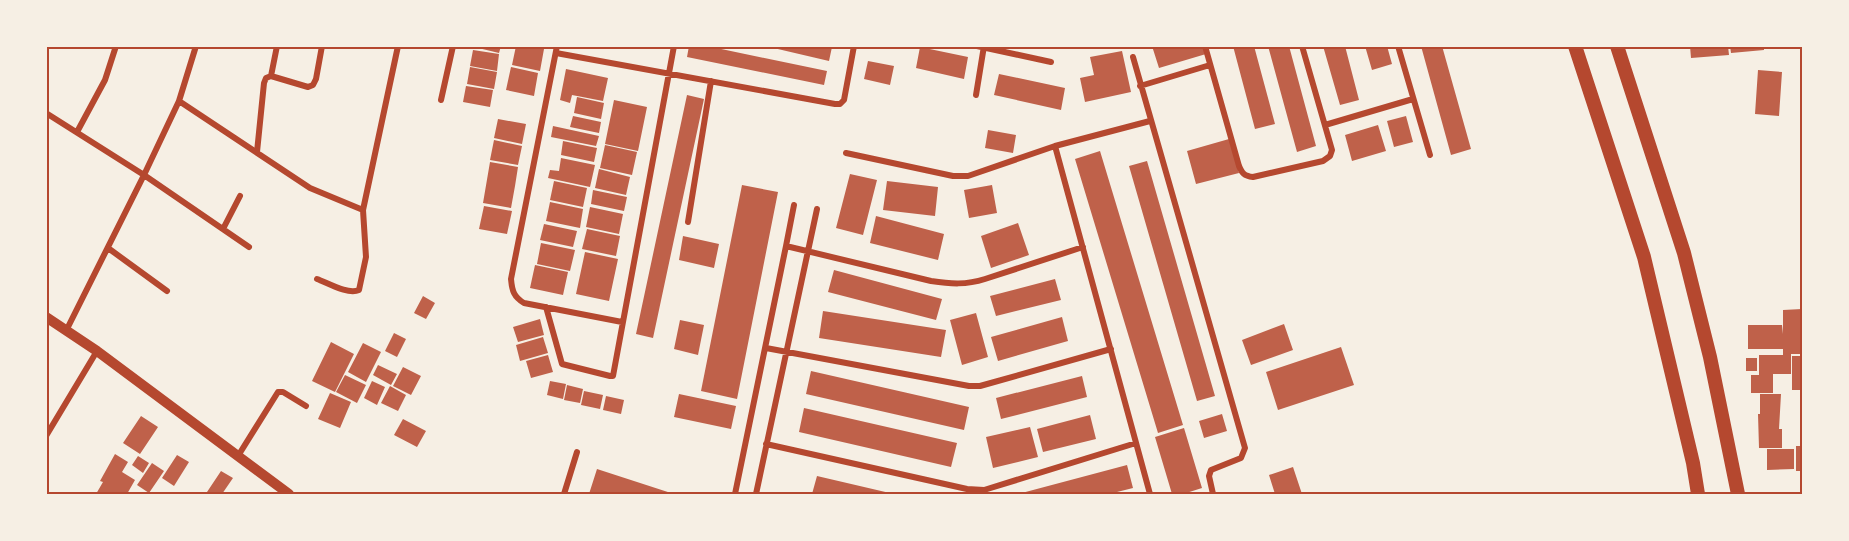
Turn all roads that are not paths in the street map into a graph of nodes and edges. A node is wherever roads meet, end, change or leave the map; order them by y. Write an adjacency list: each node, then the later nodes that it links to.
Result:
1 (116, 46): 30 (street)
2 (196, 46): 26 (street)
3 (278, 46): 20 (street)
4 (321, 46): 20 (street)
5 (398, 46): 39 (street)
6 (453, 46): 25 (street)
7 (674, 46): 19 (street)
8 (854, 46): 21 (street)
9 (1205, 46): 18 (street)
10 (1302, 46): 29 (street)
11 (1398, 46): 24 (street)
12 (1575, 46): 69 (highway)
13 (1617, 46): 70 (highway)
14 (981, 47): 17 (street); 23 (street)
15 (556, 50): 19 (street); 49 (street)
16 (1132, 57): 22 (street)
17 (1051, 62)
18 (1210, 65): 22 (street); 29 (street)
19 (669, 74): 21 (street); 51 (street)
20 (271, 76): 32 (street)
21 (711, 81): 40 (street)
22 (1140, 86): 28 (street)
23 (976, 95)
24 (1413, 99): 29 (street); 34 (street)
25 (441, 100)
26 (178, 101): 32 (street); 35 (street)
27 (46, 113): 30 (street)
28 (1150, 121): 31 (street); 68 (street)
29 (1325, 125)
30 (77, 132): 35 (street)
31 (1055, 146): 33 (street); 44 (street)
32 (257, 152): 39 (street)
33 (846, 153)
34 (1430, 155)
35 (144, 175): 41 (street); 45 (street)
36 (240, 196): 41 (street)
37 (794, 205): 42 (street)
38 (817, 209): 46 (street)
39 (363, 210): 47 (street)
40 (688, 222)
41 (223, 229): 43 (street)
42 (786, 246): 46 (street); 53 (street)
43 (249, 247)
44 (1083, 247): 46 (street); 54 (street)
45 (108, 248): 48 (street); 52 (street)
46 (808, 252): 56 (street)
47 (317, 279)
48 (166, 291)
49 (546, 307): 51 (street); 51 (street)
50 (46, 317): 52 (main road)
51 (622, 322)
52 (66, 331): 55 (main road)
53 (766, 348): 56 (street); 65 (street)
54 (1111, 350): 56 (street); 59 (street)
55 (97, 351): 58 (street); 62 (main road)
56 (787, 352): 60 (street)
57 (306, 406): 62 (street)
58 (46, 436)
59 (1136, 443): 60 (street); 67 (street)
60 (766, 444): 66 (street)
61 (578, 453): 64 (street)
62 (238, 456): 63 (main road)
63 (289, 495)
64 (564, 495)
65 (735, 495)
66 (756, 495)
67 (1150, 495)
68 (1214, 495)
69 (1698, 495)
70 (1738, 495)

